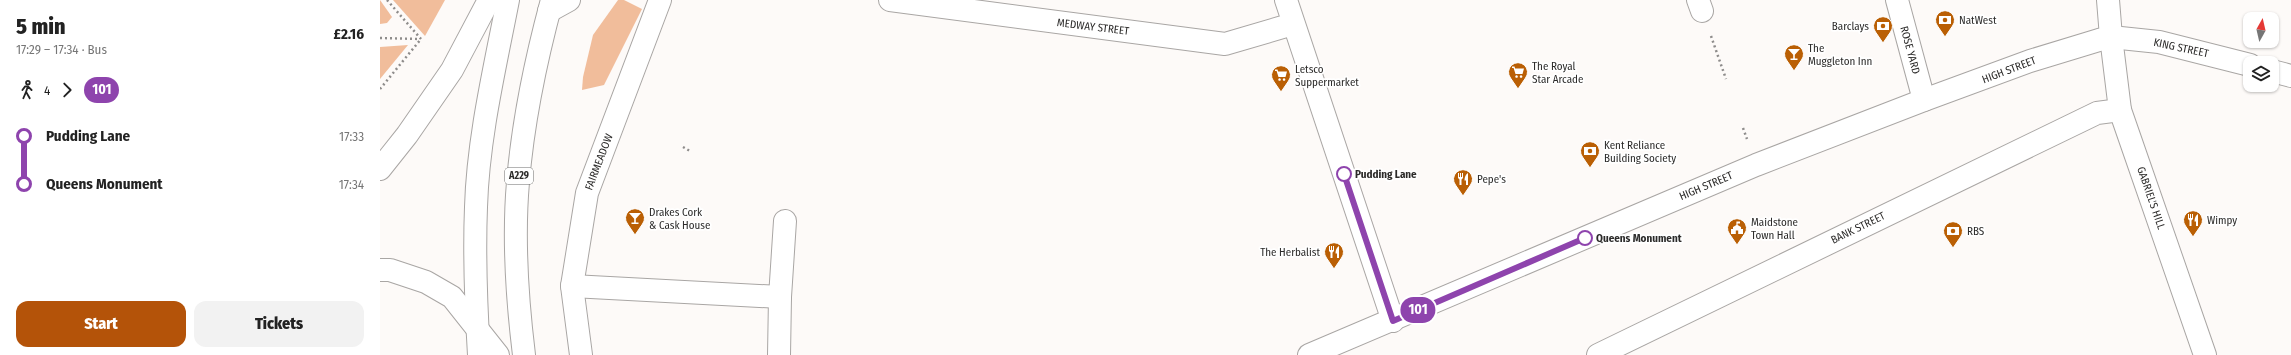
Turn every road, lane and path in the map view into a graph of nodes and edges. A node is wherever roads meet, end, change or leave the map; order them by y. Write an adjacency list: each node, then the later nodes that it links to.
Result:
1 (387, 0): 15 (path)
2 (490, 0): 25 (main road)
3 (508, 0): 31 (main road)
4 (569, 0): 10 (main road)
5 (660, 0): 28 (main road, FAIRMEADOW)
6 (890, 0): 12 (main road, MEDWAY STREET)
7 (1286, 0): 12 (main road)
8 (1897, 0): 21 (main road, ROSE YARD)
9 (2108, 0): 13 (main road, GABRIEL'S HILL)
10 (551, 5): 34 (main road, A229)
11 (1700, 6): 19 (path)
12 (1293, 24): 30 (main road)
13 (2111, 37): 16 (main road, KING STREET); 21 (main road, HIGH STREET); 22 (main road, GABRIEL'S HILL)
14 (380, 38): 15 (path)
15 (421, 39): 20 (path)
16 (2243, 63)
17 (2279, 72): 18 (main road)
18 (2291, 76)
19 (1726, 79)
20 (380, 89)
21 (1924, 100): 30 (main road, HIGH STREET)
22 (2120, 110): 38 (main road, BANK STREET); 39 (main road, GABRIEL'S HILL)
23 (682, 147): 24 (path)
24 (690, 151)
25 (380, 169)
26 (785, 221): 29 (main road)
27 (380, 270): 31 (main road)
28 (572, 286): 29 (main road); 35 (main road, FAIRMEADOW)
29 (780, 297): 36 (main road)
30 (1393, 321): 37 (main road, HIGH STREET)
31 (477, 327): 32 (main road); 33 (main road)
32 (479, 355)
33 (498, 355)
34 (524, 355)
35 (580, 355)
36 (779, 355)
37 (1310, 355)
38 (1598, 355)
39 (2205, 355)

